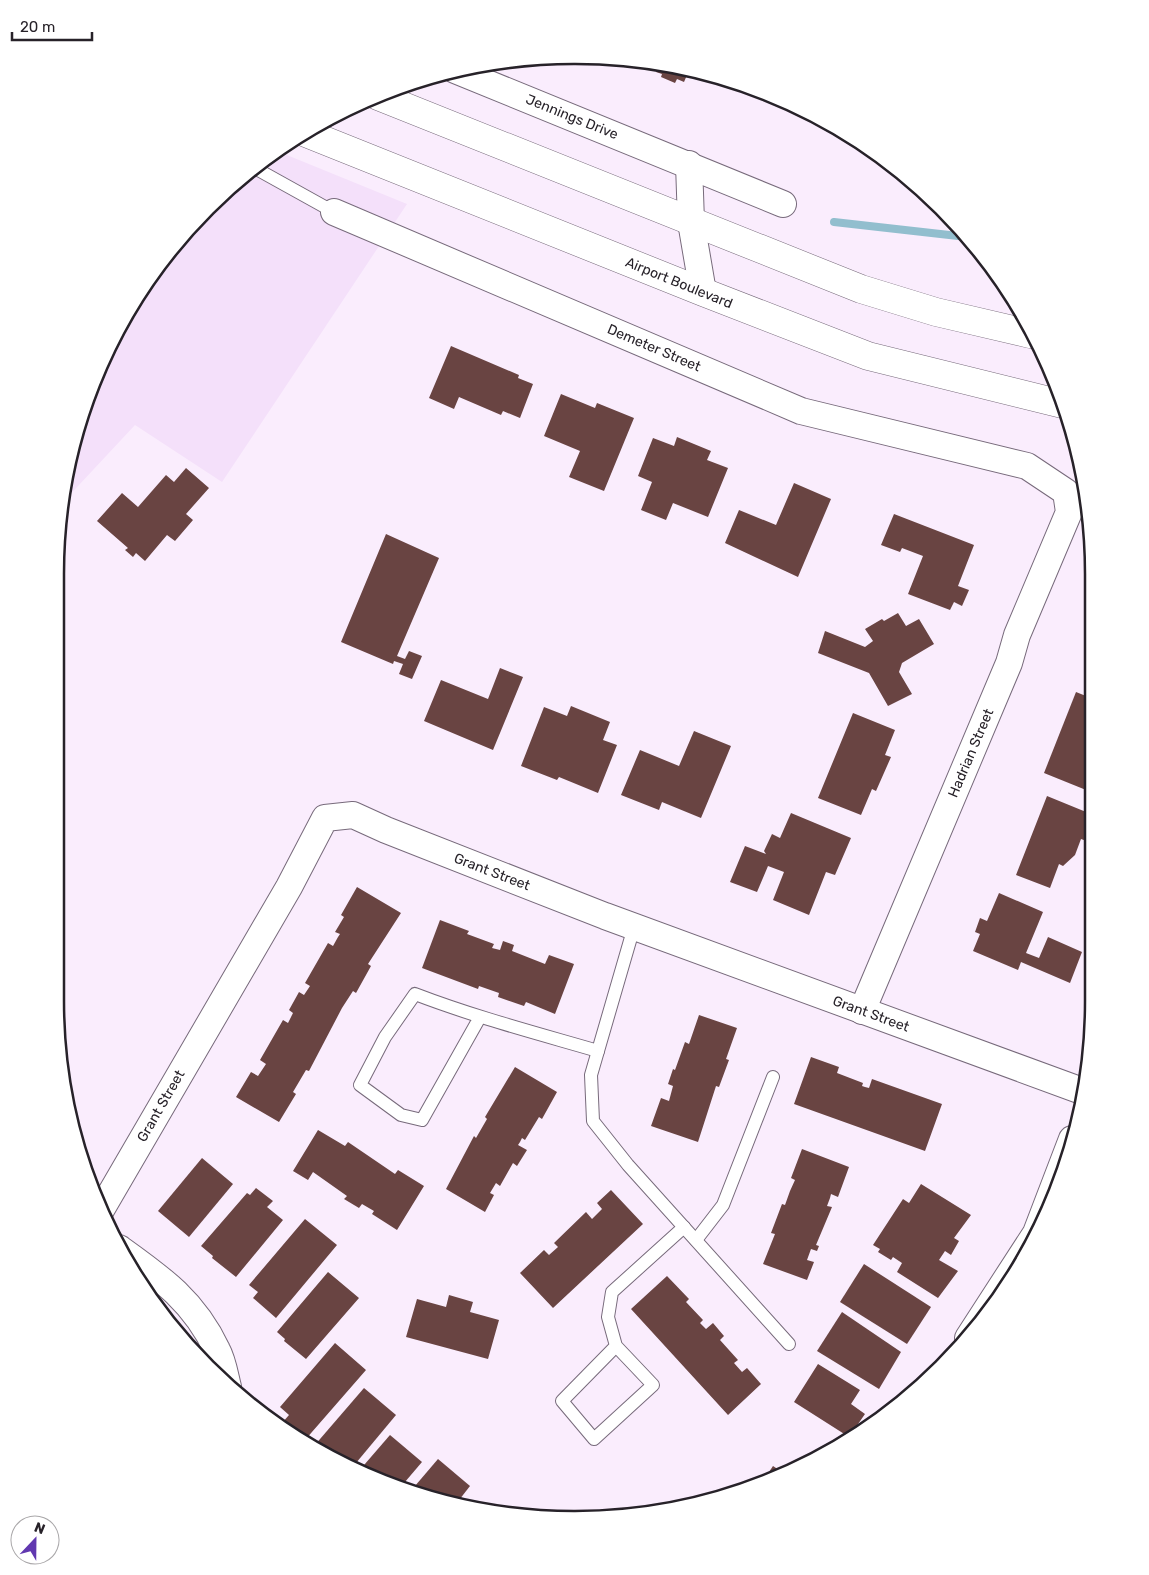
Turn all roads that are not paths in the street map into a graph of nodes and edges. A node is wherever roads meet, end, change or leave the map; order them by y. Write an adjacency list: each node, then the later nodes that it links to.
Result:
1 (468, 75): 4 (street, Jennings Drive)
2 (387, 100): 8 (main road)
3 (313, 136): 9 (main road, Airport Boulevard)
4 (689, 164): 6 (street, Jennings Drive); 8 (street)
5 (260, 172): 7 (lane, Demeter Street)
6 (783, 204)
7 (334, 212): 12 (street, Demeter Street)
8 (691, 222): 9 (street); 10 (main road)
9 (702, 292): 11 (main road, Airport Boulevard)
10 (1024, 333)
11 (1055, 402)
12 (1066, 492): 14 (street, Hadrian Street)
13 (634, 927): 14 (street, Grant Street); 16 (lane); 19 (street, Grant Street)
14 (862, 1011): 18 (street, Grant Street)
15 (480, 1018): 15 (lane); 16 (lane)
16 (598, 1051): 20 (lane)
17 (773, 1077): 21 (lane)
18 (1077, 1089)
19 (106, 1202)
20 (684, 1228): 21 (lane); 24 (lane)
21 (696, 1240): 23 (lane)
22 (134, 1259): 25 (street)
23 (789, 1344)
24 (616, 1346): 24 (lane)
25 (224, 1372)

